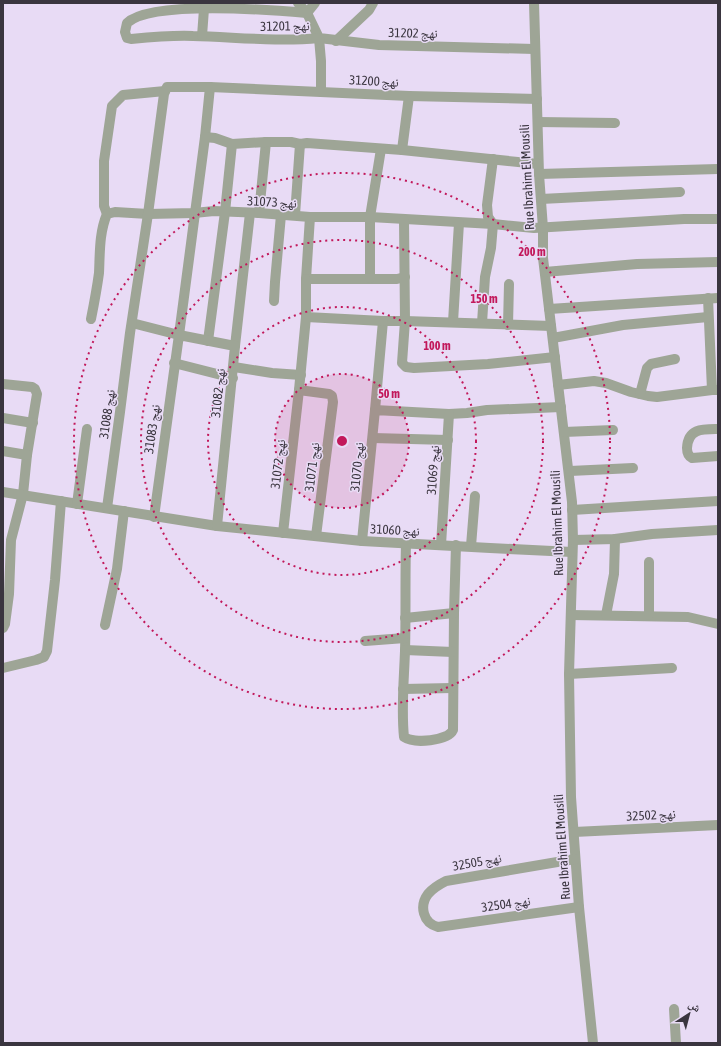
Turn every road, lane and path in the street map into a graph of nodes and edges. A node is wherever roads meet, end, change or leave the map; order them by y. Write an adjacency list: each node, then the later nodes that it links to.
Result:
1 (298, 3): 6 (street)
2 (315, 3): 6 (street)
3 (372, 3): 9 (street)
4 (534, 3): 10 (street, Rue Ibrahim El Mousili)
5 (206, 6): 6 (street); 7 (street); 7 (street, نهج 31201)
6 (307, 13): 8 (street)
7 (202, 36): 8 (street, نهج 31201)
8 (319, 38): 9 (street, نهج 31202); 13 (street, نهج 31201)
9 (336, 41): 10 (street, نهج 31202)
10 (534, 49): 15 (street, Rue Ibrahim El Mousili)
11 (210, 87): 12 (street, نهج 31200); 13 (street, نهج 31200); 18 (street)
12 (166, 89): 32 (street, نهج 31200); 33 (street, نهج 31088)
13 (321, 92): 14 (street, نهج 31200)
14 (409, 96): 15 (street, نهج 31200); 23 (street)
15 (536, 99): 16 (street, Rue Ibrahim El Mousili)
16 (538, 122): 17 (street); 25 (street, Rue Ibrahim El Mousili)
17 (615, 124)
18 (205, 137): 20 (street); 30 (street, نهج 31083)
19 (266, 142): 20 (street); 21 (street); 31 (street, نهج 31082)
20 (232, 144): 29 (street)
21 (300, 144): 22 (street); 35 (street)
22 (381, 149): 23 (street); 37 (street)
23 (402, 150): 24 (street)
24 (493, 159): 25 (street); 41 (street)
25 (538, 169): 26 (street); 28 (street, Rue Ibrahim El Mousili)
26 (718, 169)
27 (680, 192): 28 (street)
28 (541, 199): 42 (street, Rue Ibrahim El Mousili)
29 (226, 212): 30 (street, نهج 31073); 31 (street, نهج 31073); 64 (street)
30 (194, 213): 33 (street, نهج 31073); 63 (street, نهج 31083)
31 (255, 213): 34 (street, نهج 31073); 65 (street, نهج 31082)
32 (107, 214): 33 (street, نهج 31073); 54 (street)
33 (148, 214): 58 (street, نهج 31088)
34 (282, 214): 35 (street, نهج 31073); 50 (street)
35 (295, 215): 36 (street, نهج 31073)
36 (310, 217): 37 (street, نهج 31073); 47 (street, نهج 31072)
37 (370, 217): 39 (street, نهج 31073); 46 (street)
38 (718, 219): 42 (street, نهج 31073)
39 (404, 220): 40 (street, نهج 31073); 45 (street)
40 (459, 223): 41 (street, نهج 31073); 57 (street)
41 (493, 224): 42 (street, نهج 31073); 59 (street)
42 (543, 228): 44 (street, Rue Ibrahim El Mousili)
43 (718, 262): 44 (street)
44 (545, 272): 51 (street, Rue Ibrahim El Mousili)
45 (405, 277): 46 (street); 55 (street)
46 (370, 278): 47 (street)
47 (306, 279): 52 (street, نهج 31072)
48 (509, 284): 60 (street)
49 (713, 298): 51 (street); 53 (street)
50 (274, 301)
51 (549, 309): 61 (street, Rue Ibrahim El Mousili)
52 (306, 317): 56 (street); 70 (street, نهج 31072)
53 (708, 317): 62 (street); 74 (street)
54 (91, 319)
55 (405, 320): 56 (street); 57 (street); 66 (street)
56 (383, 321): 78 (street, نهج 31070)
57 (452, 322): 59 (street)
58 (132, 324): 63 (street); 99 (street, نهج 31088)
59 (482, 324): 60 (street)
60 (508, 325): 61 (street)
61 (551, 326): 62 (street, Rue Ibrahim El Mousili)
62 (553, 338): 66 (street, Rue Ibrahim El Mousili)
63 (178, 340): 64 (street); 68 (street, نهج 31083)
64 (208, 341): 65 (street)
65 (235, 346): 69 (street, نهج 31082)
66 (555, 357): 73 (street, Rue Ibrahim El Mousili)
67 (675, 359): 76 (street)
68 (174, 363): 71 (street); 102 (street, نهج 31083)
69 (234, 367): 70 (street); 71 (street, نهج 31082)
70 (301, 375): 75 (street, نهج 31072)
71 (233, 378): 103 (street, نهج 31082)
72 (3, 384): 81 (street)
73 (558, 385): 76 (street); 77 (street, Rue Ibrahim El Mousili)
74 (715, 390): 76 (street)
75 (299, 394): 105 (street, نهج 31072); 106 (street, نهج 31071)
76 (640, 394)
77 (561, 407): 79 (street); 85 (street, Rue Ibrahim El Mousili)
78 (375, 410): 79 (street); 86 (street, نهج 31070)
79 (449, 414): 87 (street, نهج 31069)
80 (3, 418): 81 (street)
81 (32, 423): 89 (street)
82 (87, 429): 98 (street)
83 (718, 429): 90 (street)
84 (613, 430): 85 (street)
85 (564, 432): 92 (street, Rue Ibrahim El Mousili)
86 (373, 438): 87 (street); 109 (street, نهج 31070)
87 (448, 440): 111 (street, نهج 31069)
88 (3, 452): 89 (street)
89 (27, 455): 94 (street)
90 (718, 456)
91 (633, 468): 92 (street)
92 (570, 471): 100 (street, Rue Ibrahim El Mousili)
93 (3, 492): 94 (street)
94 (23, 494): 96 (street); 123 (street)
95 (475, 496): 113 (street)
96 (61, 501): 98 (street); 128 (street)
97 (718, 501): 100 (street)
98 (77, 504): 99 (street)
99 (107, 508): 101 (street)
100 (572, 510): 108 (street, Rue Ibrahim El Mousili)
101 (124, 511): 102 (street); 122 (street)
102 (154, 517): 103 (street, نهج 31060)
103 (217, 526): 105 (street, نهج 31060)
104 (718, 530): 107 (street)
105 (283, 533): 106 (street, نهج 31060)
106 (316, 536): 109 (street, نهج 31060)
107 (615, 539): 108 (street); 119 (street)
108 (573, 540): 114 (street, Rue Ibrahim El Mousili)
109 (362, 541): 110 (street, نهج 31060)
110 (406, 544): 111 (street, نهج 31060); 120 (street)
111 (440, 545): 112 (street, نهج 31060)
112 (456, 546): 113 (street, نهج 31060); 116 (street)
113 (471, 546): 114 (street, نهج 31060)
114 (572, 552): 117 (street, Rue Ibrahim El Mousili)
115 (649, 562): 118 (street)
116 (454, 613): 120 (street); 127 (street)
117 (571, 615): 119 (street); 130 (street, Rue Ibrahim El Mousili)
118 (649, 615): 119 (street); 121 (street)
119 (606, 616)
120 (405, 618): 124 (street)
121 (718, 624)
122 (106, 626)
123 (3, 628)
124 (405, 638): 125 (street); 126 (street)
125 (365, 641)
126 (405, 650): 127 (street); 132 (street)
127 (453, 652): 131 (street)
128 (3, 668)
129 (672, 668): 130 (street)
130 (569, 674): 134 (street, Rue Ibrahim El Mousili)
131 (452, 688): 132 (street); 132 (street)
132 (403, 689)
133 (718, 825): 134 (street, نهج 32502)
134 (574, 832): 135 (street, Rue Ibrahim El Mousili)
135 (575, 860): 136 (street, Rue Ibrahim El Mousili); 137 (street, نهج 32505)
136 (578, 907): 137 (street, نهج 32504); 139 (street, Rue Ibrahim El Mousili)
137 (438, 927)
138 (674, 1009): 140 (street)
139 (593, 1043)
140 (676, 1043)

